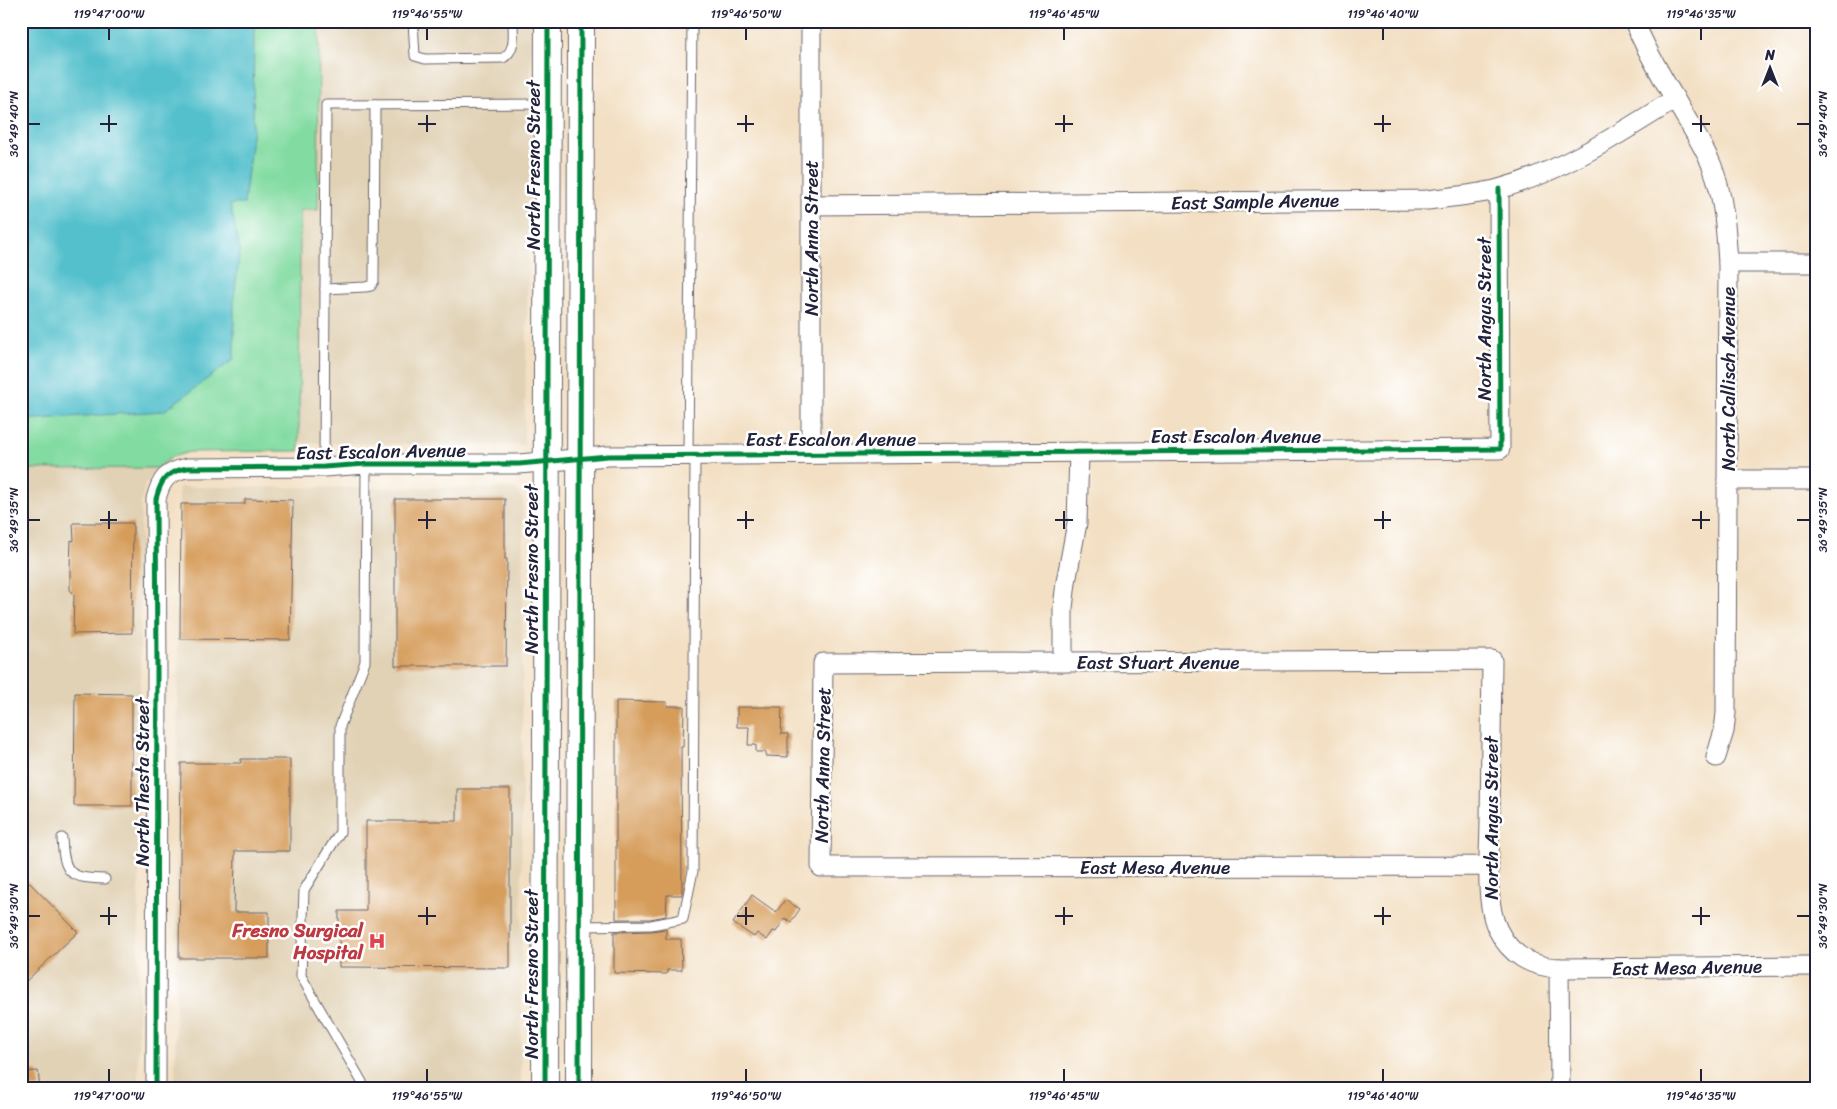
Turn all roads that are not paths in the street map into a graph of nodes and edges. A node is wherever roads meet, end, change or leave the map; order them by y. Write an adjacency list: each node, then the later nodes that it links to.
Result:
1 (413, 21): 2 (lane)
2 (513, 21)
3 (548, 21): 9 (main road, North Fresno Street)
4 (581, 21): 20 (main road)
5 (692, 21): 19 (lane)
6 (811, 21): 12 (street, North Anna Street)
7 (1634, 21): 8 (street, North Callisch Avenue)
8 (1675, 99): 11 (street, East Sample Avenue); 13 (street, North Callisch Avenue)
9 (548, 104): 10 (lane); 21 (main road, North Fresno Street)
10 (375, 105): 15 (lane); 15 (lane)
11 (1499, 189): 12 (street, East Sample Avenue); 16 (street, North Angus Street)
12 (812, 205): 18 (street, North Anna Street)
13 (1728, 263): 14 (street); 25 (street, North Callisch Avenue)
14 (1816, 263)
15 (325, 289): 23 (lane)
16 (1500, 449): 17 (street, East Escalon Avenue)
17 (1079, 452): 18 (street, East Escalon Avenue); 28 (street)
18 (811, 454): 19 (street, East Escalon Avenue)
19 (691, 455): 20 (street, East Escalon Avenue); 36 (lane)
20 (579, 459): 21 (street, East Escalon Avenue); 36 (main road)
21 (547, 462): 22 (street, East Escalon Avenue); 35 (main road, North Fresno Street)
22 (366, 464): 23 (street, East Escalon Avenue); 40 (lane)
23 (324, 467): 24 (street, East Escalon Avenue)
24 (165, 478): 39 (street, North Thesta Street)
25 (1727, 480): 26 (street); 30 (street, North Callisch Avenue)
26 (1816, 480)
27 (1492, 660): 28 (street, East Stuart Avenue); 32 (street, North Angus Street)
28 (1063, 662): 29 (street, East Stuart Avenue)
29 (823, 663): 33 (street, North Anna Street)
30 (1716, 757)
31 (62, 838): 34 (lane)
32 (1489, 866): 33 (street, East Mesa Avenue); 38 (street, North Angus Street)
33 (821, 868)
34 (105, 879)
35 (546, 910): 41 (main road, North Fresno Street); 42 (main road)
36 (579, 926): 43 (main road)
37 (1816, 966): 38 (street, East Mesa Avenue)
38 (1559, 968): 44 (street)
39 (156, 1088)
40 (362, 1088)
41 (545, 1088)
42 (568, 1088)
43 (578, 1088)
44 (1560, 1088)

